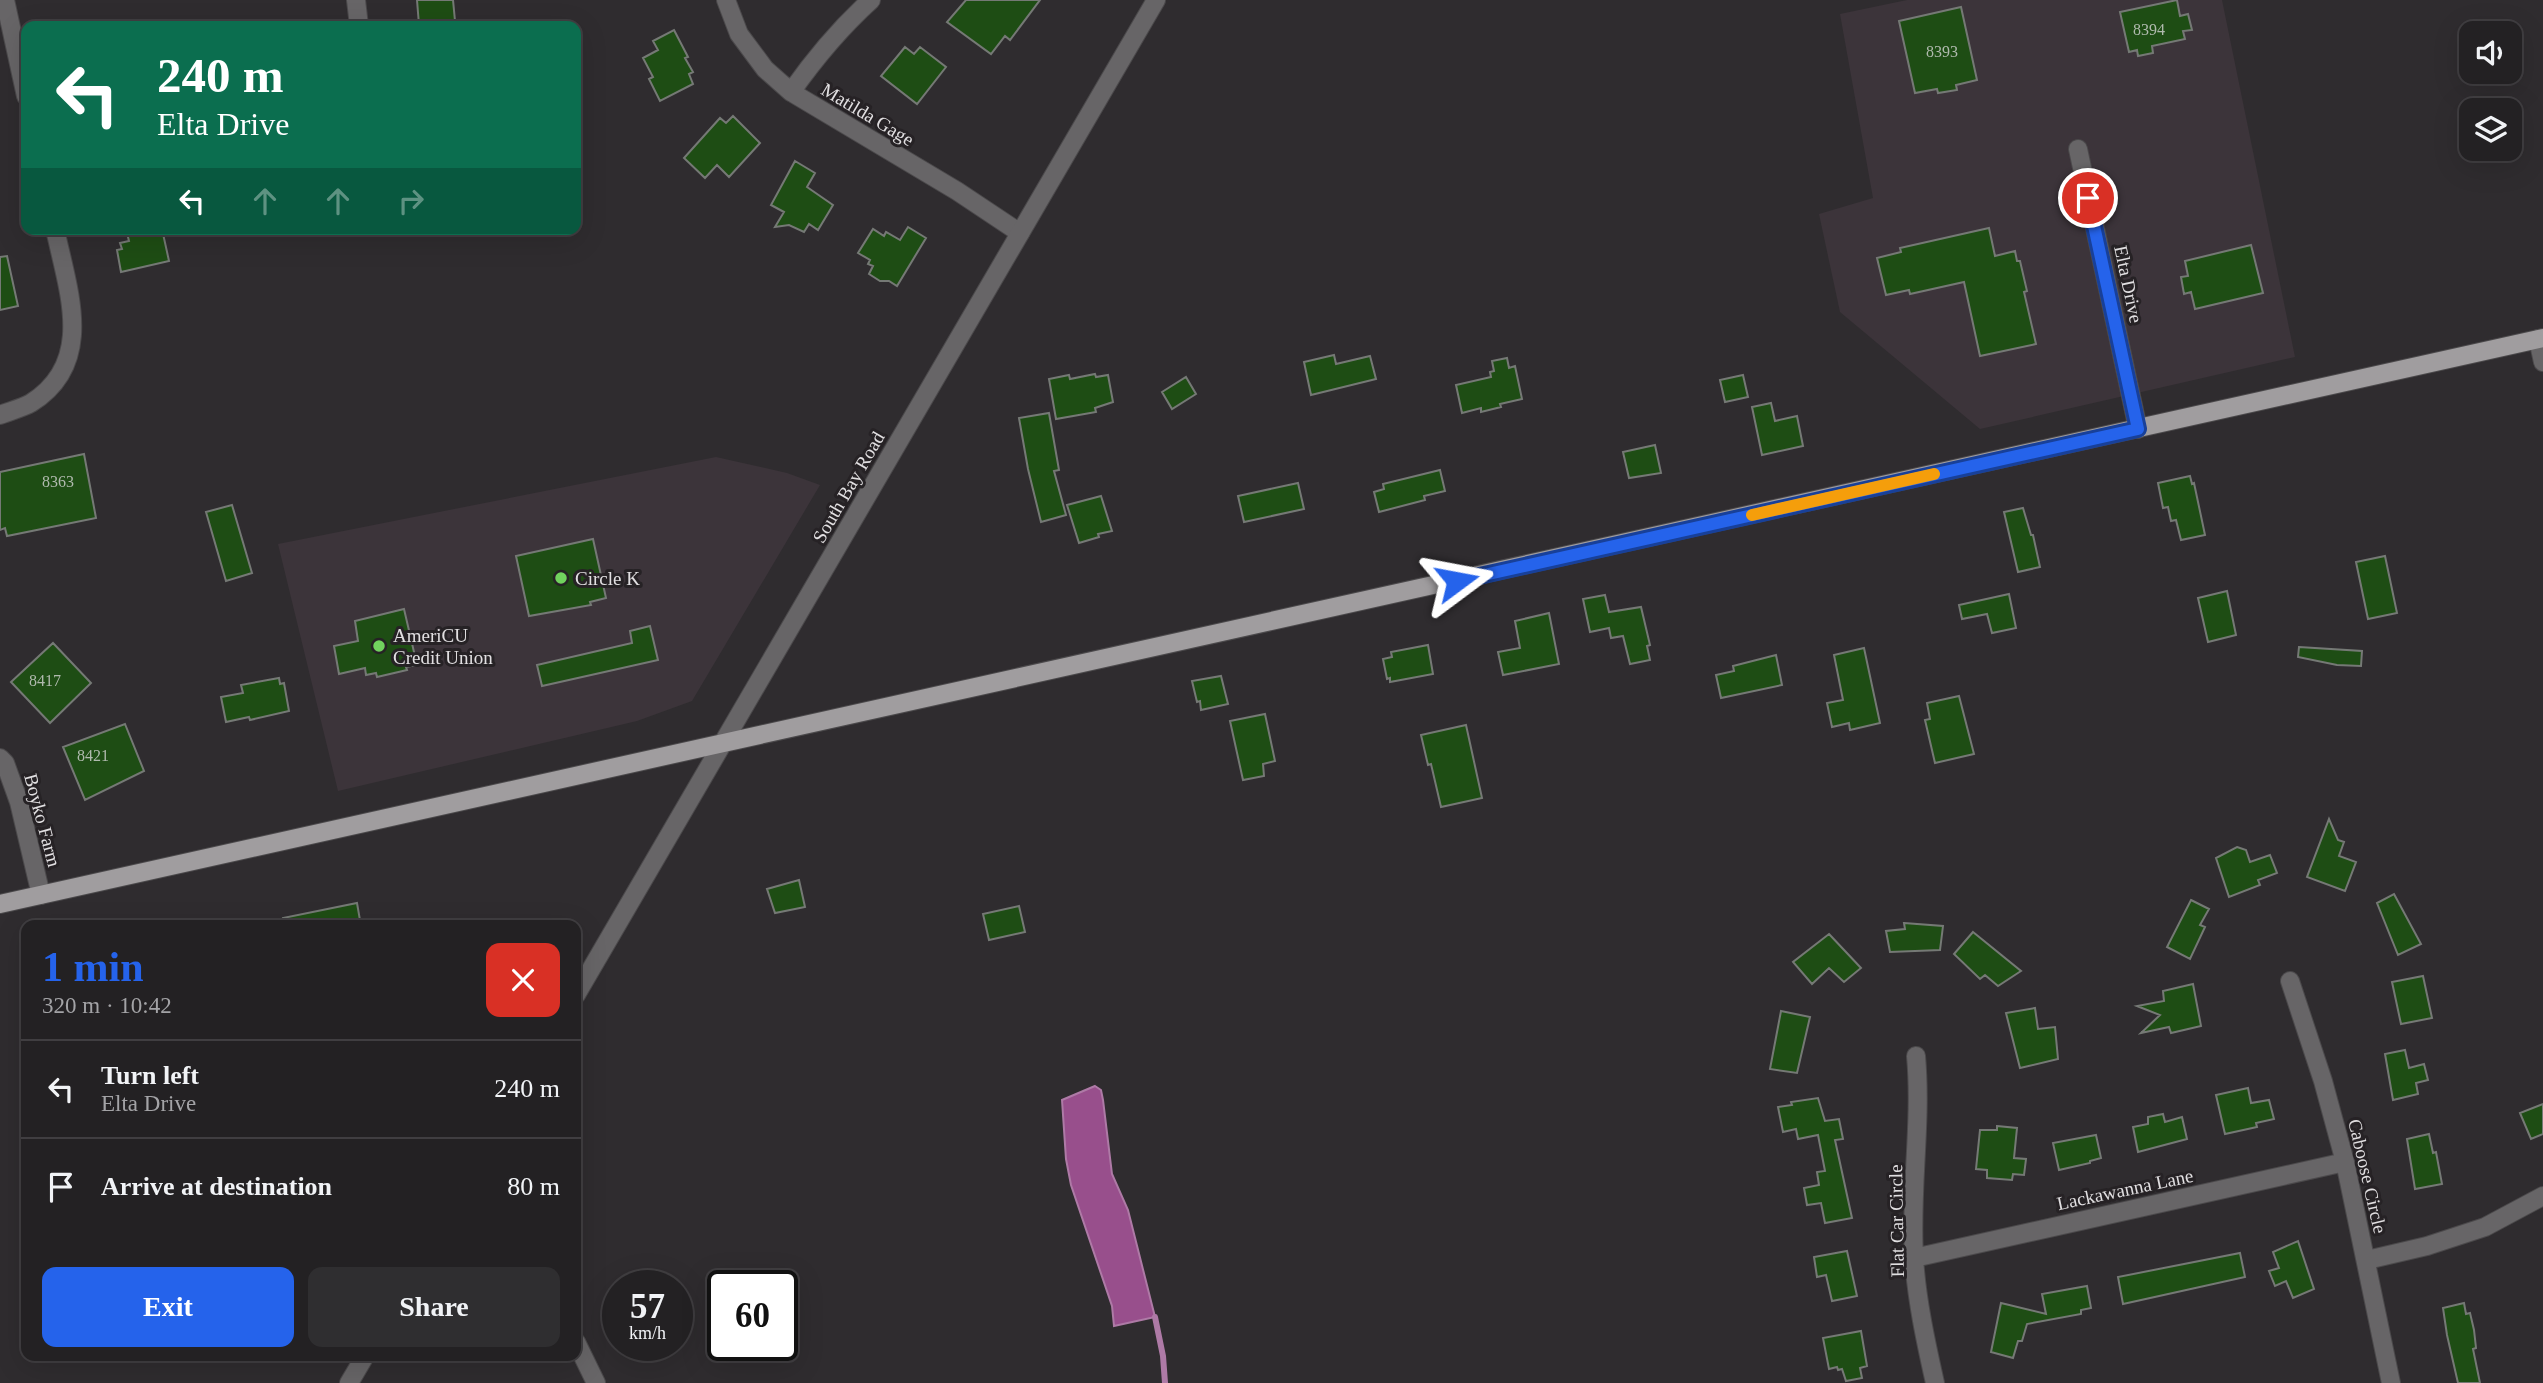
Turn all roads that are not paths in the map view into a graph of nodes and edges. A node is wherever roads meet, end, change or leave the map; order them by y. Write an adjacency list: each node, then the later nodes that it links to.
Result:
1 (5, 0): 7 (street)
2 (356, 0): 6 (street)
3 (726, 0): 8 (street, Matilda Gage)
4 (871, 0): 8 (street)
5 (1156, 0): 10 (street, South Bay Road)
6 (358, 21)
7 (21, 73)
8 (791, 92): 10 (street, Matilda Gage)
9 (2078, 149): 15 (street, Elta Drive)
10 (1020, 233): 16 (street, South Bay Road)
11 (56, 235): 14 (street)
12 (2540, 339): 13 (street); 15 (main road)
13 (2543, 362)
14 (0, 415)
15 (2138, 429): 16 (main road)
16 (722, 744): 18 (main road); 21 (street, South Bay Road)
17 (0, 758): 18 (street, Boyko Farm)
18 (41, 895): 19 (main road)
19 (0, 904)
20 (2290, 981): 23 (street, Caboose Circle)
21 (581, 986)
22 (1916, 1056): 25 (street, Flat Car Circle)
23 (2345, 1162): 25 (street, Lackawanna Lane); 26 (street, Caboose Circle)
24 (2543, 1196): 26 (street)
25 (1913, 1258): 31 (street, Flat Car Circle)
26 (2367, 1260): 32 (street, Caboose Circle)
27 (581, 1352): 30 (street)
28 (362, 1361): 29 (street)
29 (349, 1383)
30 (596, 1383)
31 (1935, 1383)
32 (2391, 1383)

